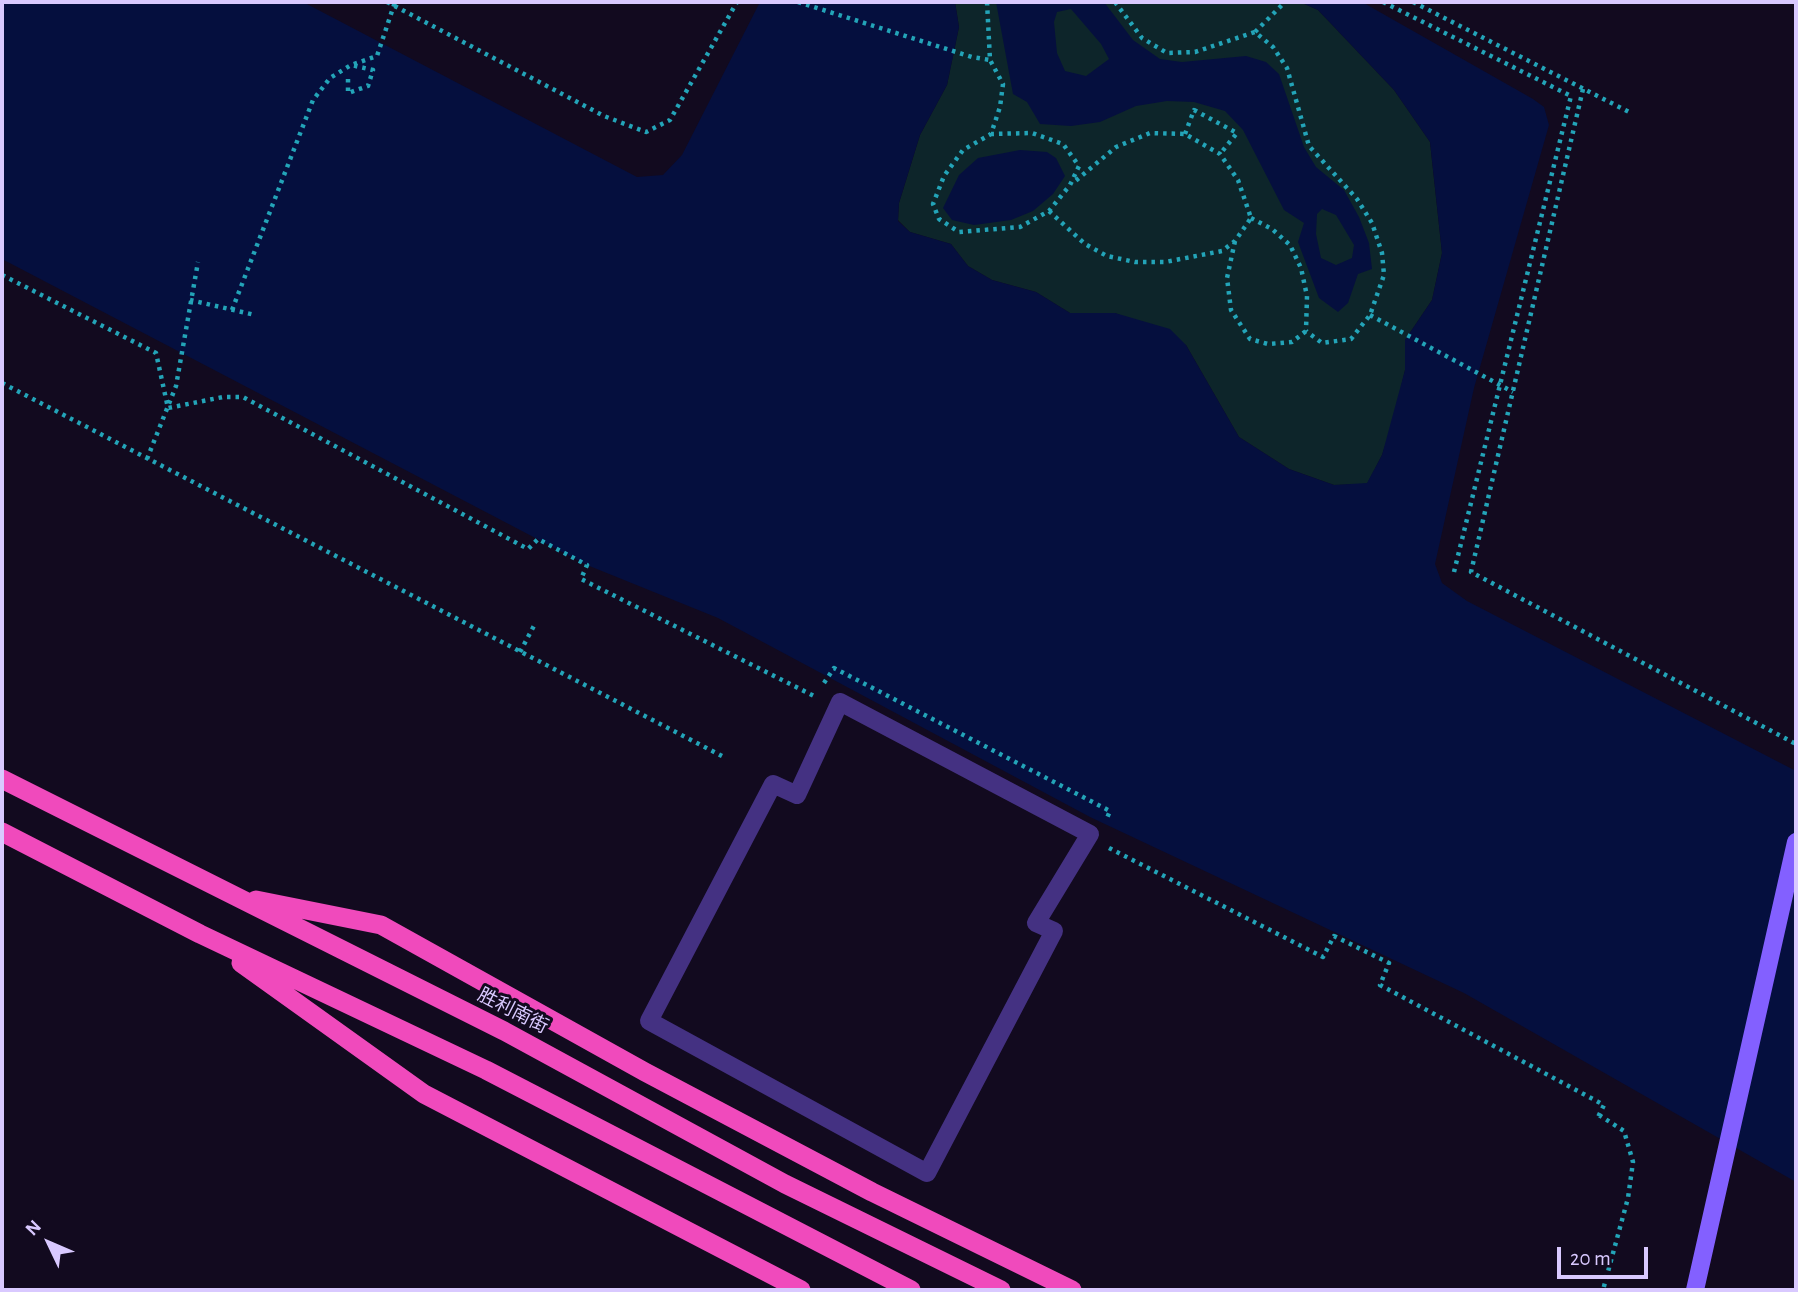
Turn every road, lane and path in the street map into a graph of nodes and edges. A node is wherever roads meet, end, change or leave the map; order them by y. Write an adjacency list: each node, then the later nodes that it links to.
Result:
1 (387, 2): 3 (path)
2 (395, 2): 12 (path, bridge)
3 (737, 2)
4 (798, 2): 11 (path)
5 (987, 2): 11 (path)
6 (1115, 2): 10 (path)
7 (1382, 2): 31 (path)
8 (1413, 2): 14 (path)
9 (1283, 4): 10 (path)
10 (1255, 32): 28 (path)
11 (990, 60): 16 (path)
12 (351, 65): 13 (path); 26 (path, bridge)
13 (348, 79)
14 (1583, 89): 15 (path); 32 (path)
15 (1631, 113)
16 (991, 134): 19 (path); 20 (path)
17 (1185, 134): 18 (path); 18 (path); 19 (path)
18 (1220, 154): 21 (path)
19 (1070, 186): 20 (path)
20 (1049, 211): 22 (path)
21 (1251, 218): 22 (path); 29 (path)
22 (1235, 241): 29 (path)
23 (198, 262): 25 (path)
24 (2, 275): 33 (path)
25 (190, 300): 26 (path); 33 (path)
26 (232, 310): 27 (path)
27 (255, 315)
28 (1370, 315): 29 (path); 31 (path)
29 (1307, 331)
30 (2, 383): 34 (path)
31 (1500, 385): 32 (path); 35 (path)
32 (1513, 391): 40 (path)
33 (168, 408): 34 (path); 39 (path)
34 (147, 459): 37 (path)
35 (1454, 572)
36 (536, 622): 37 (path)
37 (520, 652): 41 (path)
38 (823, 684): 43 (path)
39 (816, 697)
40 (1796, 744)
41 (722, 756)
42 (2, 779): 47 (highway, 胜利南街)
43 (1105, 821)
44 (2, 832): 49 (highway)
45 (1796, 842): 50 (main road)
46 (1107, 847): 55 (path)
47 (228, 894): 53 (highway, 胜利南街); 54 (highway)
48 (1054, 931): 48 (street)
49 (200, 934): 51 (highway); 52 (highway)
50 (1697, 1283)
51 (801, 1290)
52 (912, 1290)
53 (1001, 1290)
54 (1072, 1290)
55 (1603, 1290)

